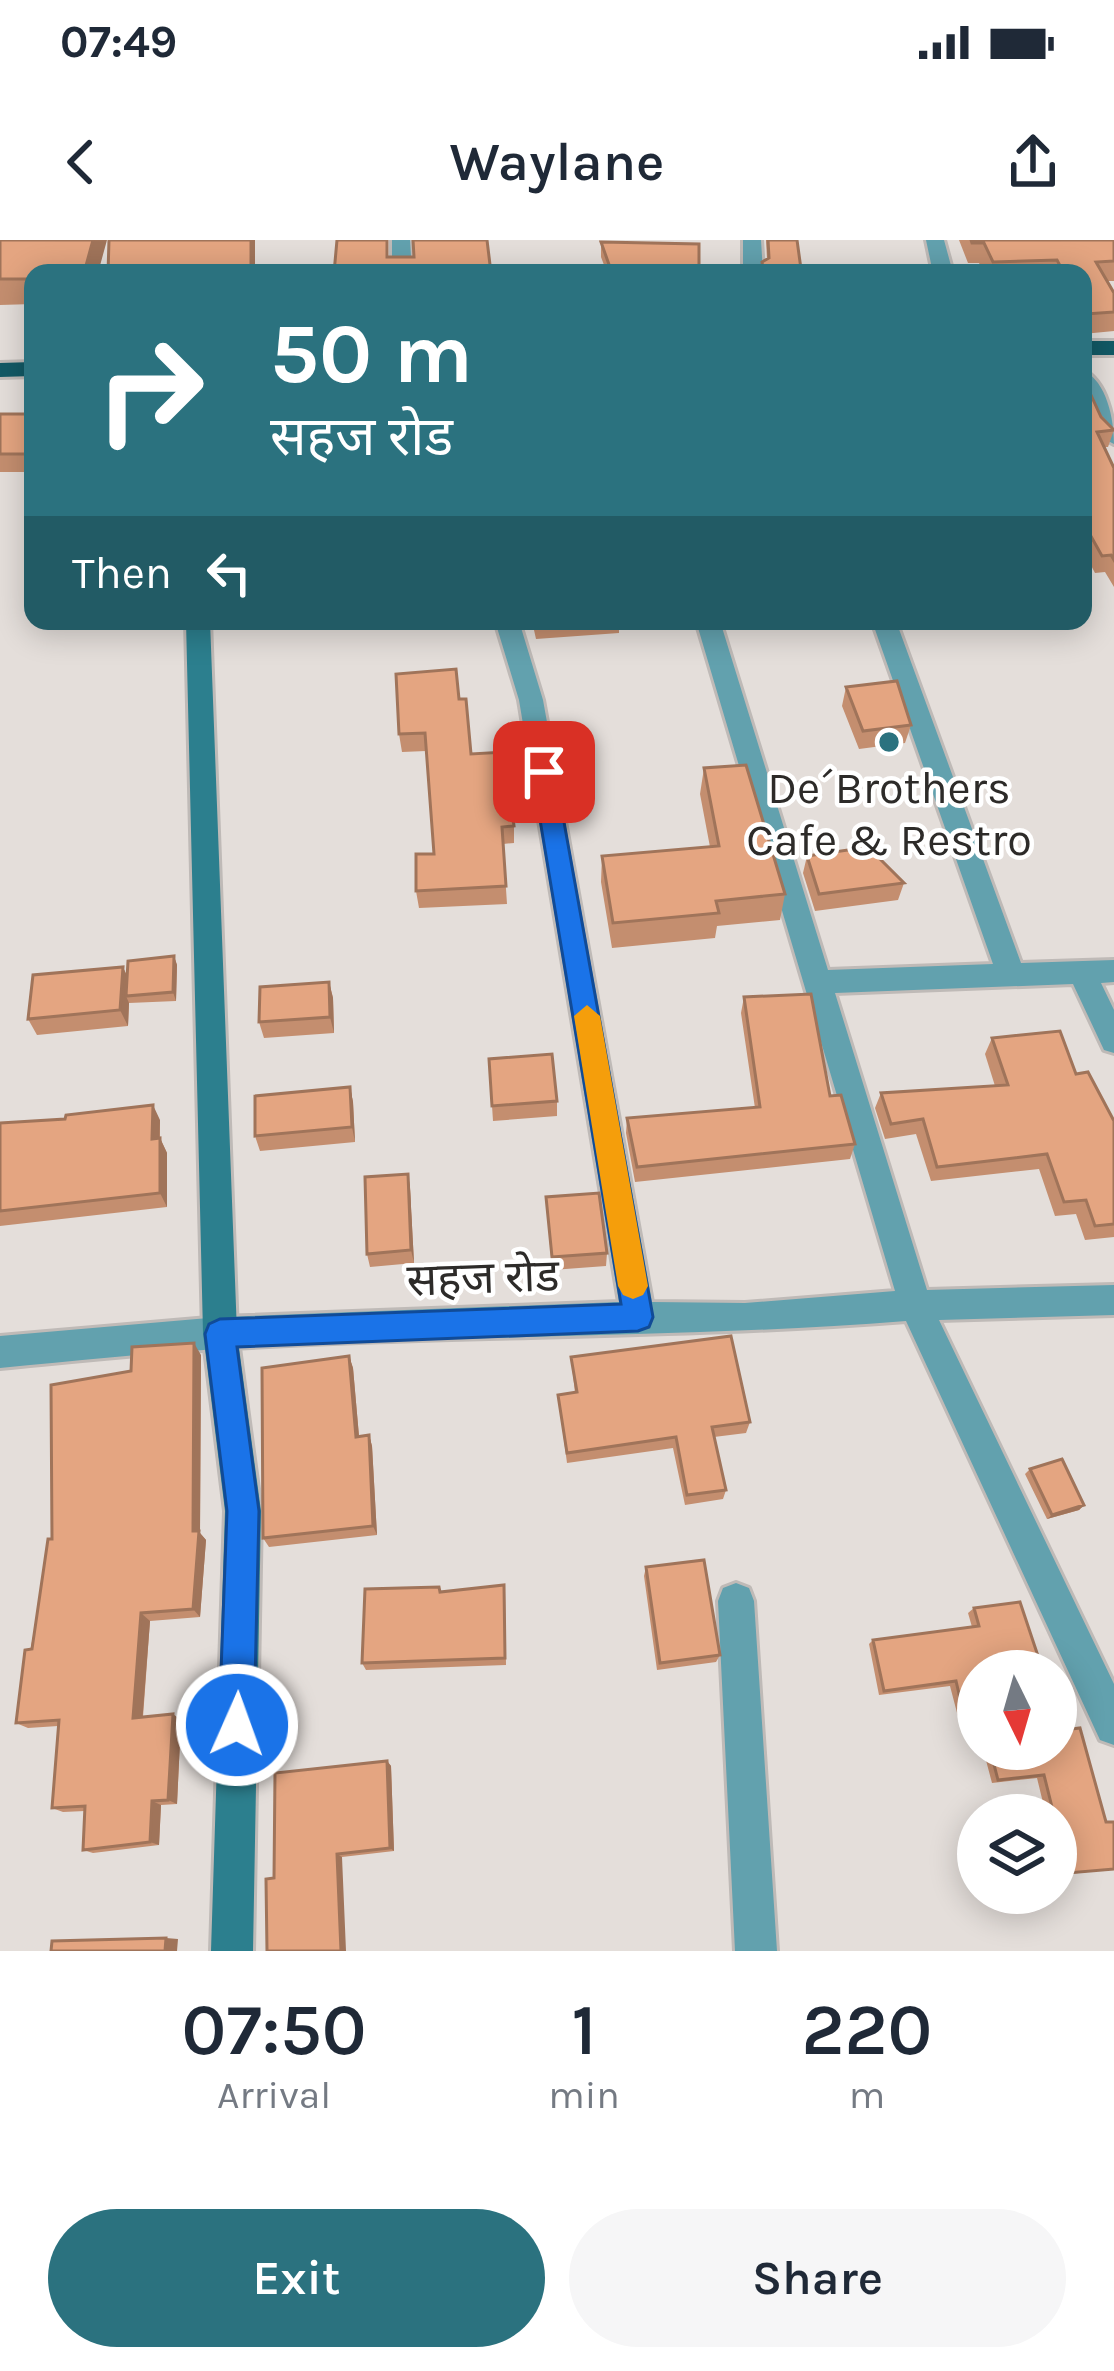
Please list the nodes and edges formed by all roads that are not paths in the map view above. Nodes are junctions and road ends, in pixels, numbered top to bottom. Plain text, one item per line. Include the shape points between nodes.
1 (1092, 394) edge
2 (1114, 438) edge
3 (198, 630) edge
4 (510, 630) edge
5 (711, 630) edge
6 (887, 630) edge
7 (1114, 971) edge
8 (1082, 974) junction
9 (1011, 976) junction
10 (821, 982) junction
11 (1114, 1041) edge
12 (1114, 1300) edge
13 (915, 1305) junction
14 (638, 1317) junction
15 (220, 1334) junction
16 (0, 1352) edge
17 (736, 1601) dead end
18 (1114, 1726) edge
19 (232, 1951) edge
20 (757, 1951) edge

1 - 2 street
3 - 15 main road
4 - 14 street via 531,700
5 - 10 street
6 - 9 street
7 - 8 street
8 - 9 street
8 - 11 street
9 - 10 street
10 - 13 street
12 - 13 street, सहज रोड
13 - 14 street, सहज रोड
13 - 18 street
14 - 15 street, सहज रोड
15 - 16 street, सहज रोड
15 - 19 main road via 243,1511
17 - 20 street

